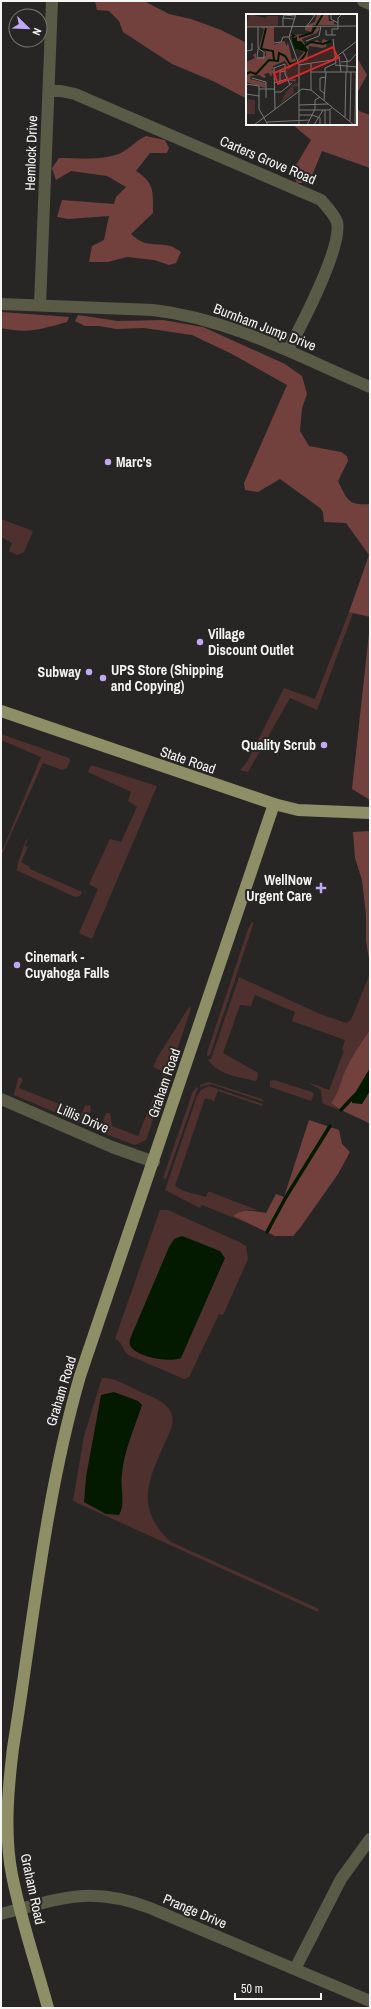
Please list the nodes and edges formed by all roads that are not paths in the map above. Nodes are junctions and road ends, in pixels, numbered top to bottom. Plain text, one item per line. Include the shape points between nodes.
1 (52, 1) edge
2 (363, 1) edge
3 (370, 4) edge
4 (49, 91) junction
5 (1, 304) edge
6 (40, 305) junction
7 (288, 350) junction
8 (370, 387) edge
9 (1, 711) edge
10 (274, 804) junction
11 (370, 813) edge
12 (1, 1099) edge
13 (154, 1162) junction
14 (370, 1839) edge
15 (20, 1909) junction
16 (1, 1914) edge
17 (295, 1969) junction
18 (370, 2002) edge
19 (48, 2008) edge

1 - 4 street, Hemlock Drive
2 - 3 street
4 - 6 street, Hemlock Drive
4 - 7 street, Carters Grove Road via 75,94 322,200 337,223 337,234 332,254
5 - 6 street, Burnham Jump Drive
6 - 7 street, Burnham Jump Drive via 177,313 234,329
7 - 8 street, Burnham Jump Drive
9 - 10 main road, State Road
10 - 11 main road, State Road via 298,810
10 - 13 main road, Graham Road
12 - 13 street, Lillis Drive via 112,1147
13 - 15 main road, Graham Road via 80,1376 56,1473 9,1785 9,1844 12,1874
14 - 17 street via 341,1879
15 - 16 street, Prange Drive
15 - 17 street, Prange Drive via 81,1895 125,1899
15 - 19 main road, Graham Road
17 - 18 street, Prange Drive

